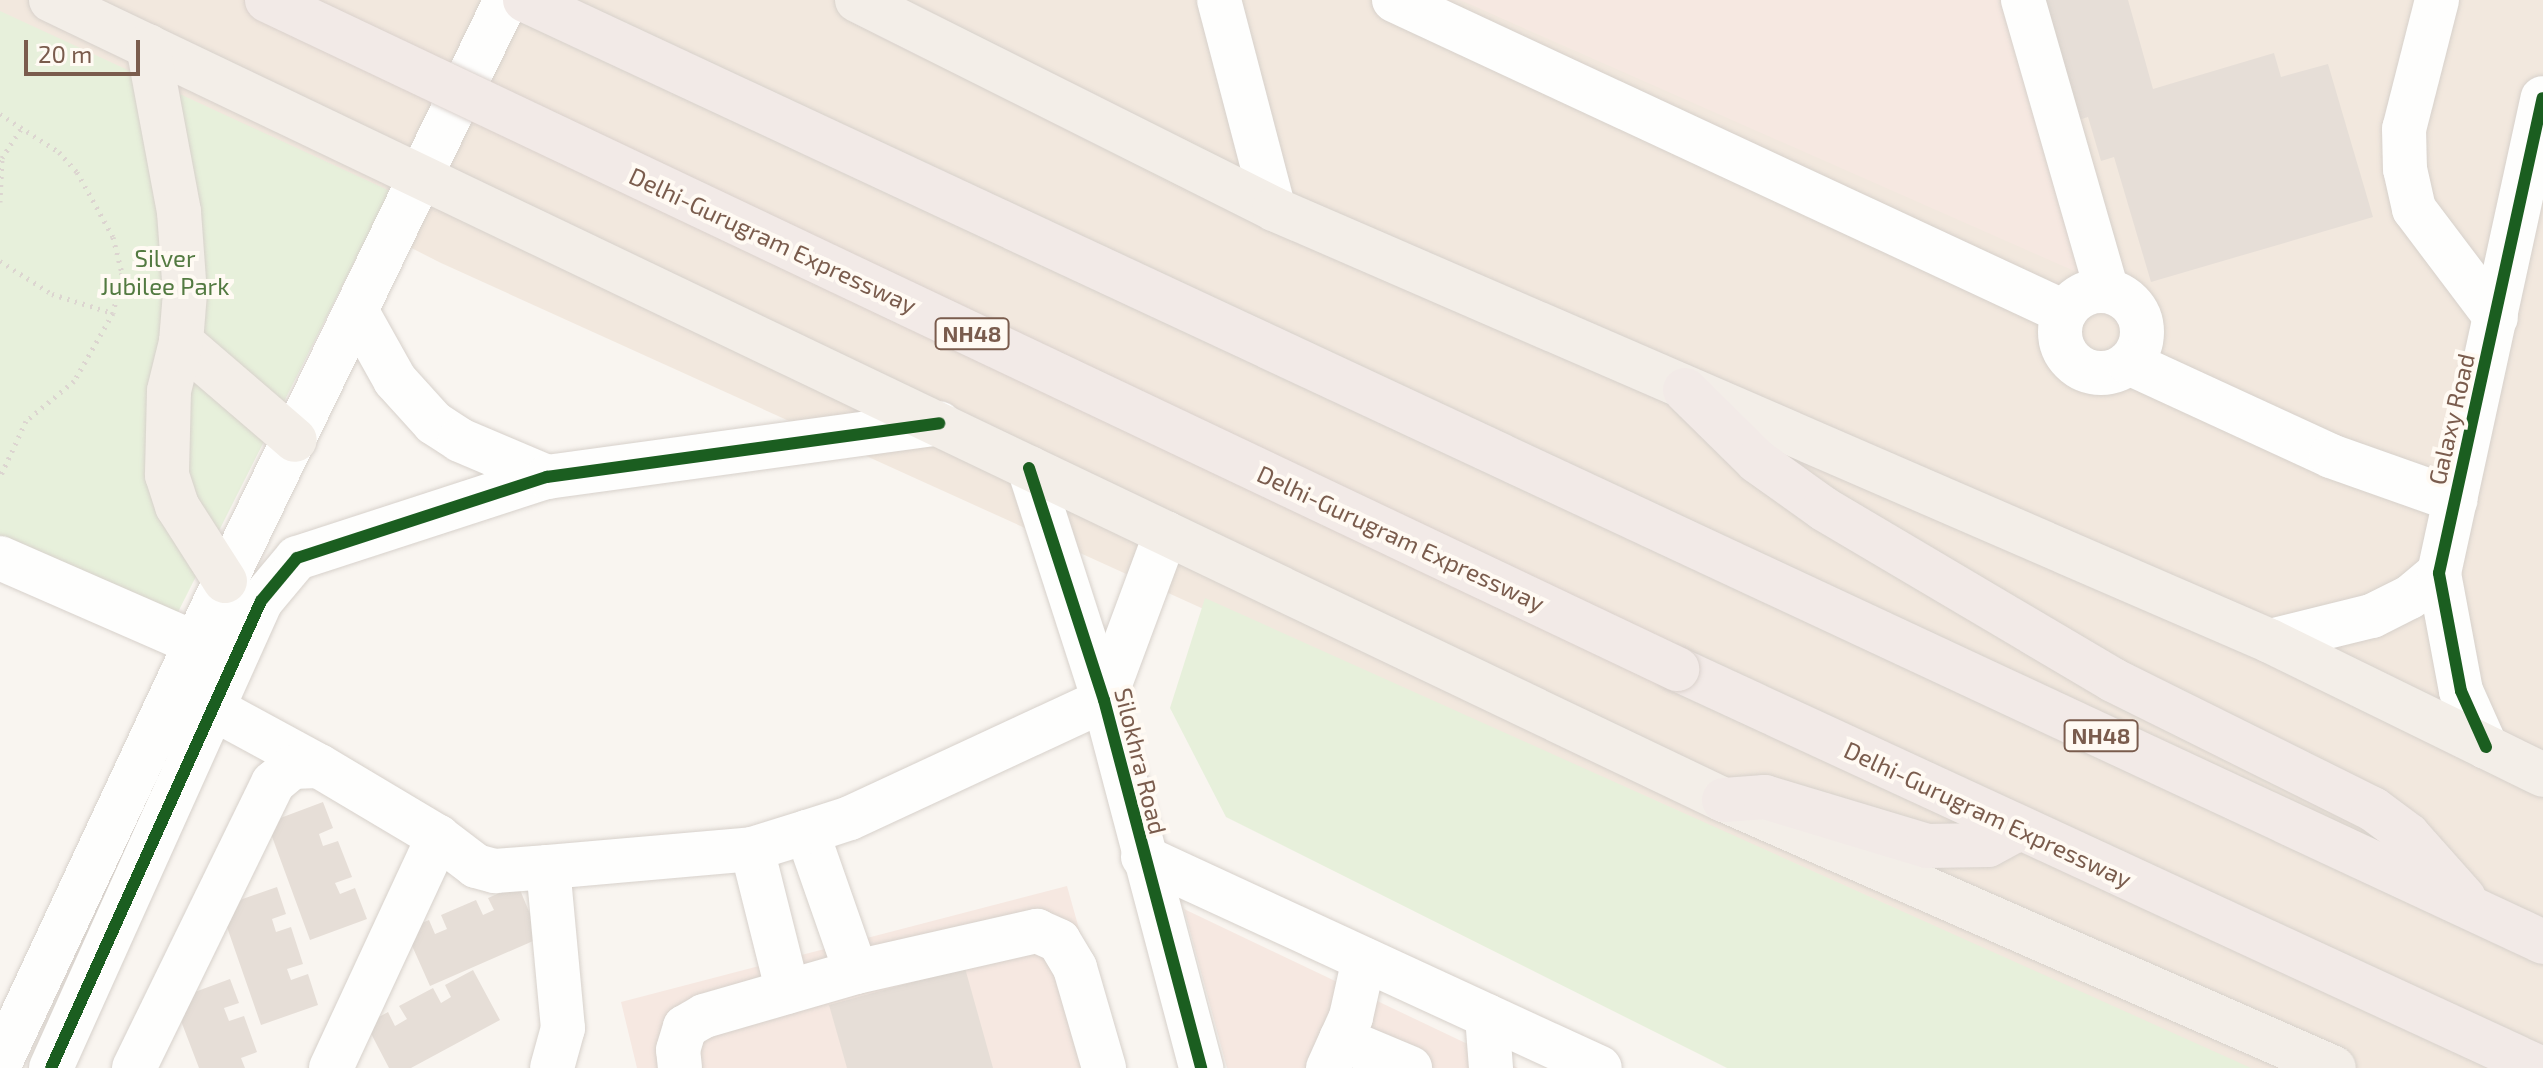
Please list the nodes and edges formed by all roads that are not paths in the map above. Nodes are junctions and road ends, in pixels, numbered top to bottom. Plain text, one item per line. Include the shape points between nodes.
1 (51, 0) edge
2 (267, 0) edge
3 (506, 0) edge
4 (525, 0) edge
5 (857, 0) edge
6 (1219, 0) edge
7 (1394, 0) edge
8 (2023, 0) edge
9 (2437, 0) edge
10 (148, 46) junction
11 (2542, 108) edge
12 (2070, 110) dead end
13 (423, 176) junction
14 (1274, 209) junction
15 (2117, 295) junction
16 (357, 312) junction
17 (2064, 312) junction
18 (2496, 318) junction
19 (181, 342) junction
20 (2134, 355) junction
21 (1685, 390) junction
22 (939, 423) junction
23 (295, 440) junction
24 (1029, 468) junction
25 (547, 477) junction
26 (2457, 491) junction
27 (1166, 533) junction
28 (0, 558) edge
29 (2439, 573) junction
30 (225, 581) junction
31 (2270, 641) junction
32 (195, 643) junction
33 (1104, 700) junction
34 (214, 709) junction
35 (2486, 747) junction
36 (319, 766) junction
37 (2543, 775) edge
38 (1724, 800) junction
39 (2018, 829) junction
40 (807, 832) junction
41 (438, 837) junction
42 (752, 849) junction
43 (1143, 857) junction
44 (548, 867) junction
45 (2475, 911) junction
46 (2543, 942) edge
47 (1364, 959) junction
48 (856, 972) junction
49 (788, 992) junction
50 (1487, 1016) junction
51 (1334, 1054) edge
52 (2290, 1057) edge
53 (0, 1063) edge
54 (51, 1068) edge
55 (134, 1068) edge
56 (331, 1068) edge
57 (552, 1068) edge
58 (680, 1068) edge
59 (1104, 1068) edge
60 (1201, 1068) edge
61 (1410, 1068) edge
62 (1491, 1068) edge
63 (1600, 1068) edge
64 (2334, 1068) edge
65 (2540, 1068) edge

1 - 10 main road
2 - 39 highway, Delhi-Gurugram Expressway / NH48, bridge
3 - 13 street
4 - 45 highway, NH48
5 - 14 main road
6 - 14 street
7 - 17 street
8 - 15 street
9 - 18 street via 2404,129 2405,169 2414,209
10 - 13 main road
10 - 19 main road via 179,212 185,293
11 - 18 street, Galaxy Road
12 - 15 street
13 - 16 street
13 - 22 main road
14 - 21 main road
15 - 17 street via 2082,294
15 - 20 street via 2142,323
16 - 23 street
16 - 25 street via 395,380 434,423 460,440
17 - 20 street via 2061,340 2076,364 2102,373
18 - 26 street, Galaxy Road
19 - 23 main road
19 - 30 main road via 169,391 167,475 177,506
20 - 26 street via 2331,456
21 - 31 main road
21 - 45 highway via 1757,461 1824,509 2113,680 2373,809 2408,835
22 - 24 main road
22 - 25 street
23 - 30 street
24 - 27 main road
24 - 33 street, Silokhra Road
25 - 34 street via 297,558 261,601
26 - 29 street, Galaxy Road
27 - 33 street, Silokhra Road
27 - 38 main road
28 - 32 street
29 - 31 street via 2410,597 2372,616
29 - 35 street, Galaxy Road via 2461,691
30 - 32 street
31 - 35 main road
32 - 53 street
33 - 40 street via 850,818
33 - 43 street, Silokhra Road
34 - 36 street
34 - 54 street
35 - 37 main road
36 - 41 street
36 - 55 street via 292,767 273,783
38 - 39 highway via 1765,797 1927,846 1988,845
38 - 52 main road
39 - 65 highway, Delhi-Gurugram Expressway / NH48
40 - 42 street
40 - 48 street
41 - 44 street via 476,866 495,871
41 - 56 street
42 - 44 street
42 - 49 street
43 - 47 street
43 - 60 street, Silokhra Road
44 - 57 street via 563,1028
45 - 46 highway, NH48
47 - 50 street
47 - 51 street
48 - 49 street
48 - 59 street via 1037,931 1059,941 1075,968
49 - 58 street via 704,1016 685,1027
50 - 62 street
50 - 63 street
51 - 61 street
52 - 64 main road

